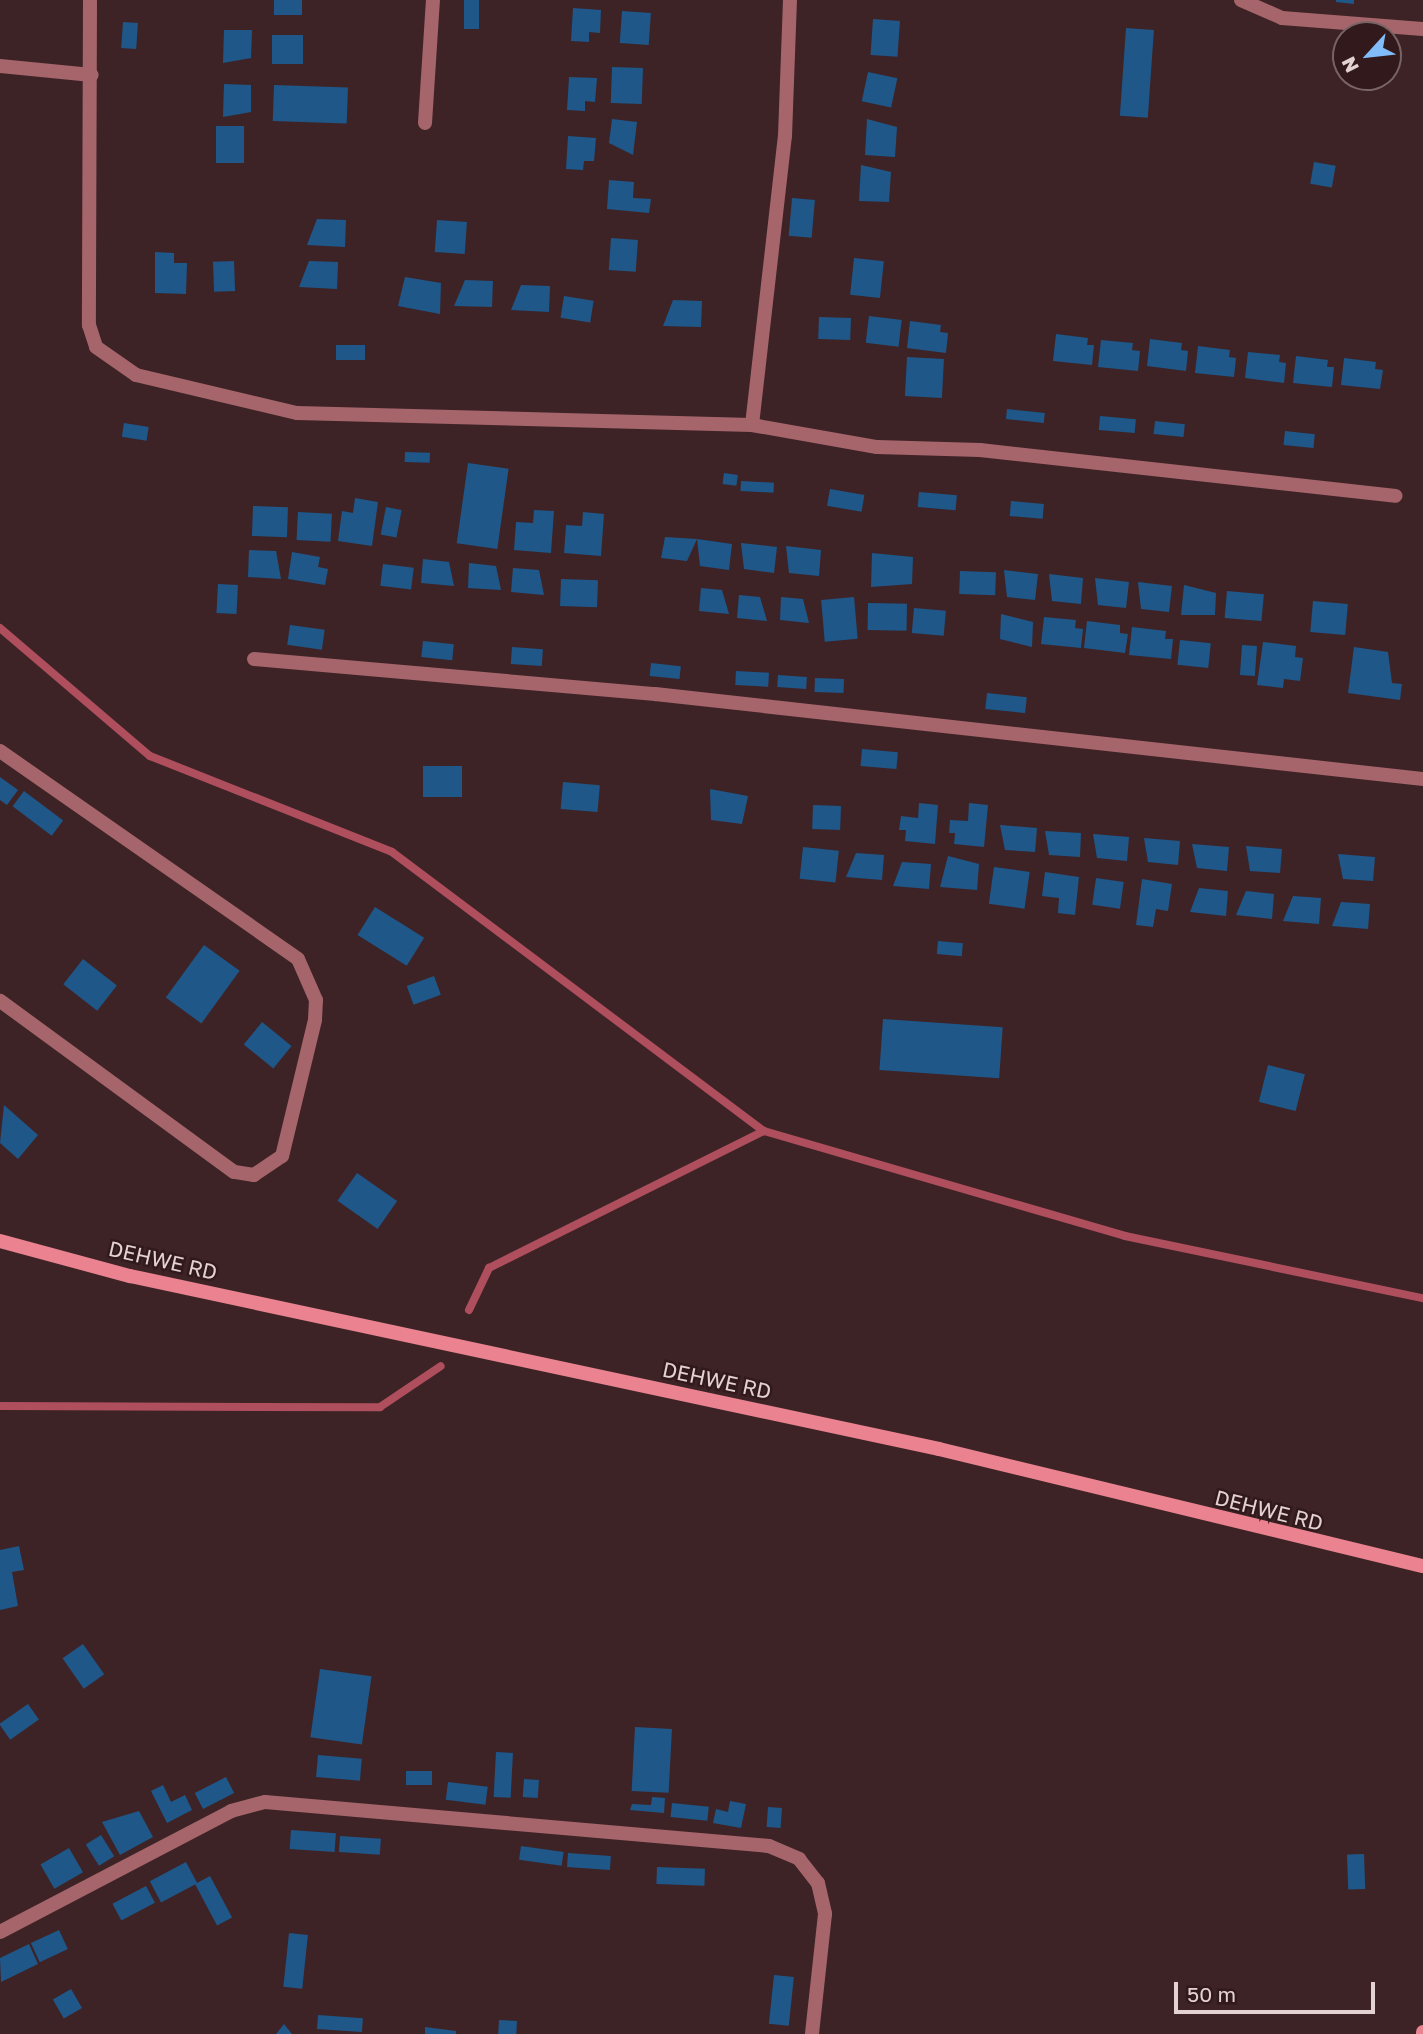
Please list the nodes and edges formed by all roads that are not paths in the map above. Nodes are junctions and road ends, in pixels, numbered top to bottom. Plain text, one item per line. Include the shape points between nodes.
1 (90, 0) edge
2 (433, 0) edge
3 (790, 0) edge
4 (1241, 0) edge
5 (1423, 29) edge
6 (0, 66) edge
7 (92, 75) junction
8 (425, 123) dead end
9 (752, 425) junction
10 (1395, 496) dead end
11 (254, 660) dead end
12 (0, 751) edge
13 (1423, 779) edge
14 (0, 1001) edge
15 (0, 1241) edge
16 (1423, 1566) edge
17 (0, 1932) edge
18 (812, 2034) edge

1 - 7 street
2 - 8 street
3 - 9 street via 785,136
4 - 5 street via 1282,18
6 - 7 street
7 - 9 street via 89,325 96,347 113,364 136,375 297,413
9 - 10 street via 877,447 980,450
11 - 13 street via 655,694
12 - 14 street via 298,959 316,1000 315,1020 282,1156 254,1175 234,1172
15 - 16 street, DEHWE RD via 130,1276 939,1448
17 - 18 street via 230,1811 265,1802 769,1846 799,1859 818,1884 825,1914

